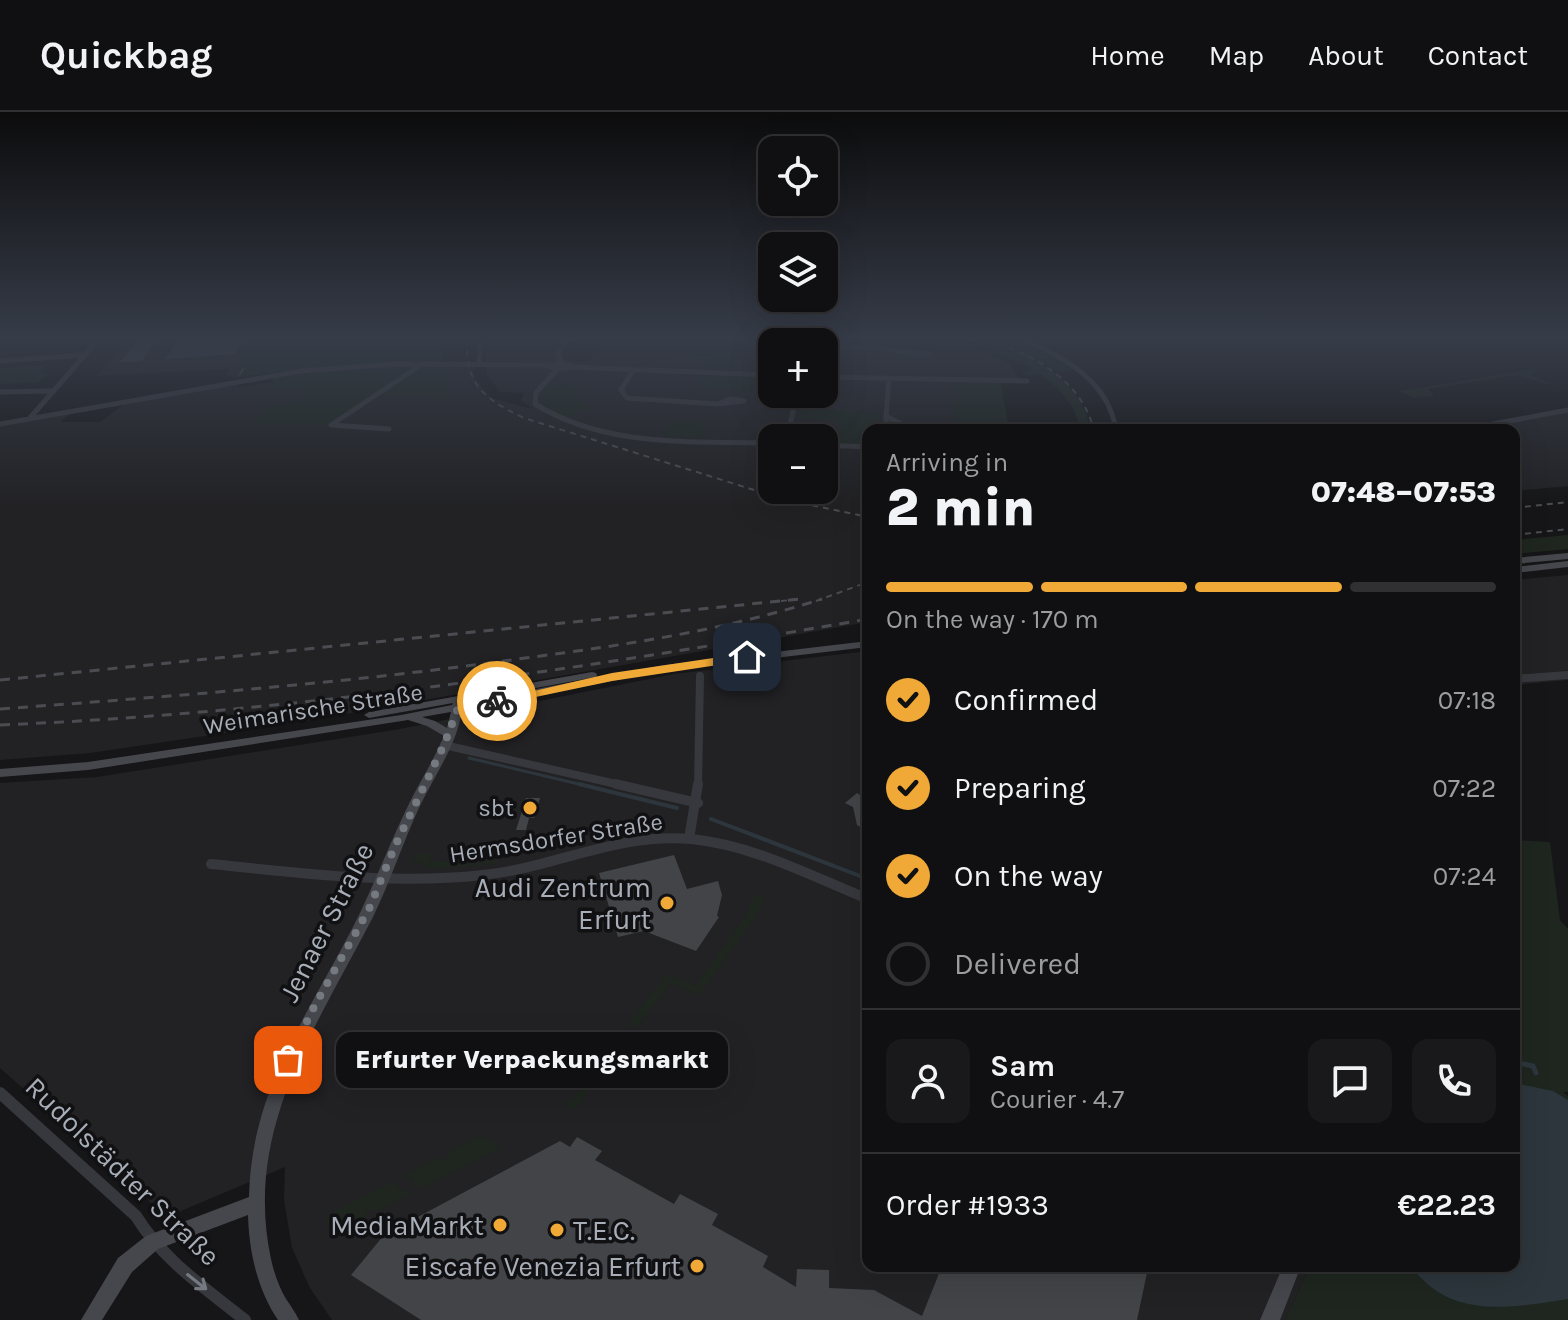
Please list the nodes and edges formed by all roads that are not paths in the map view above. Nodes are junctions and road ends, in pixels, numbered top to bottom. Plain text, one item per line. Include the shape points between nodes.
1 (48, 395) edge
2 (159, 395) edge
3 (375, 395) edge
4 (536, 395) edge
5 (625, 395) edge
6 (888, 395) edge
7 (1105, 395) edge
8 (717, 404) dead end
9 (1568, 410) edge
10 (886, 416) dead end
11 (29, 419) junction
12 (0, 424) edge
13 (1115, 424) edge
14 (1493, 424) edge
15 (389, 429) dead end
16 (758, 442) edge
17 (838, 446) edge
18 (862, 447) edge
19 (1568, 556) edge
20 (1520, 560) edge
21 (1568, 564) edge
22 (1520, 569) edge
23 (862, 642) edge
24 (1568, 675) edge
25 (700, 676) dead end
26 (1520, 679) edge
27 (457, 704) junction
28 (401, 718) junction
29 (446, 740) junction
30 (0, 767) edge
31 (0, 773) edge
32 (698, 803) junction
33 (689, 839) junction
34 (211, 864) dead end
35 (383, 877) junction
36 (862, 897) edge
37 (0, 1093) edge
38 (256, 1203) junction
39 (152, 1242) junction
40 (1290, 1272) edge
41 (91, 1320) edge
42 (245, 1320) edge
43 (289, 1320) edge
44 (1270, 1320) edge

1 - 11 street
2 - 11 street
3 - 15 street via 331,425
4 - 16 street via 535,404 544,411 583,427 634,437
5 - 8 street
6 - 10 street
7 - 13 street
9 - 14 street
11 - 12 street
17 - 18 street
19 - 20 main road
21 - 22 main road
23 - 27 main road, Weimarische Straße via 664,668
24 - 26 street
25 - 32 street
27 - 28 main road, Weimarische Straße
27 - 29 main road, Jenaer Straße
27 - 30 main road, Weimarische Straße via 111,756
28 - 29 main road via 431,723
28 - 31 main road, Weimarische Straße via 88,766
29 - 32 street
29 - 35 main road, Jenaer Straße
32 - 33 street
33 - 35 street, Hermsdorfer Straße via 634,841 480,875
33 - 36 street, Hermsdorfer Straße via 738,850
34 - 35 street, Hermsdorfer Straße
35 - 38 main road, Jenaer Straße via 272,1099
37 - 39 street, Rudolstädter Straße via 136,1216
38 - 39 main road
38 - 43 main road, Rudolstädter Straße via 260,1258
39 - 41 main road via 125,1265
39 -> 42 street, Rudolstädter Straße
40 - 44 main road

